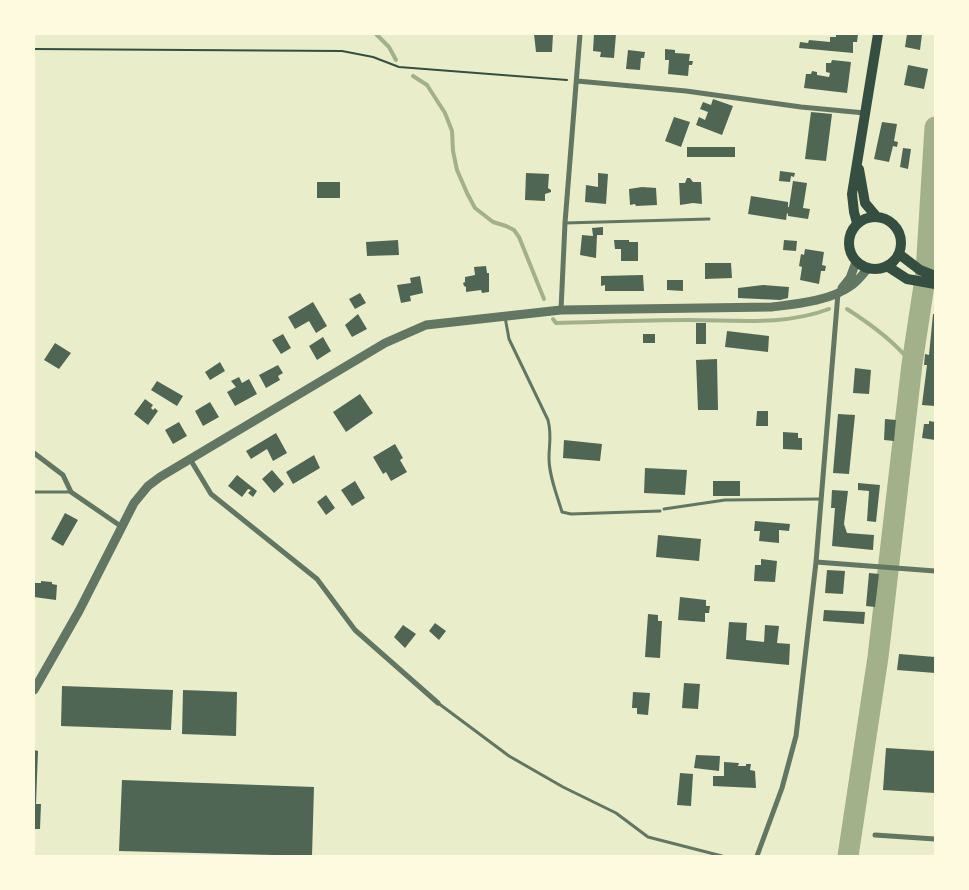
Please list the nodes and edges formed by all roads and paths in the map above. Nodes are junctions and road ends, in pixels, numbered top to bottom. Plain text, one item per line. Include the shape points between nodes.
1 (580, 34) edge
2 (878, 34) edge
3 (34, 49) edge
4 (577, 80) junction
5 (865, 113) junction
6 (858, 158) junction
7 (876, 216) junction
8 (709, 219) dead end
9 (565, 223) junction
10 (857, 223) junction
11 (899, 254) junction
12 (856, 262) junction
13 (887, 266) junction
14 (868, 268) junction
15 (935, 276) edge
16 (935, 284) edge
17 (838, 292) junction
18 (560, 310) junction
19 (505, 316) junction
20 (34, 453) edge
21 (190, 459) junction
22 (34, 492) edge
23 (71, 492) junction
24 (821, 499) junction
25 (664, 509) dead end
26 (660, 511) dead end
27 (122, 527) junction
28 (816, 562) junction
29 (935, 571) edge
30 (34, 690) edge
31 (438, 703) joint
32 (875, 834) dead end
33 (935, 839) edge
34 (722, 856) edge
35 (757, 856) edge

1 - 4 street
2 - 5 main road
3 - 4 path via 342,50 373,57 399,68
4 - 5 street
4 - 9 street
5 - 6 main road
6 - 7 main road via 866,203
6 - 10 main road via 852,194
7 - 10 main road
7 - 11 main road via 886,219 898,230 901,238
8 - 9 lane
9 - 18 street
10 - 12 main road via 848,239 848,248
11 - 13 main road
11 - 15 main road via 920,270
12 - 14 main road
12 - 17 street via 850,278
13 - 14 main road
13 - 16 main road via 907,279
14 - 17 street via 853,285
17 - 18 street via 810,302 772,307
17 - 24 street
18 - 19 street
19 - 21 street via 433,324 408,332
19 - 26 lane via 510,339 552,433 549,459 562,512
20 - 23 street via 63,476
21 - 27 street via 148,486 134,503
21 - 31 street via 211,494 317,579 355,630
22 - 23 lane
23 - 27 street
24 - 25 lane via 725,500
24 - 28 street
27 - 30 street
28 - 29 street
28 - 35 street via 796,736 782,788
31 - 34 lane via 510,756 616,813 648,837
32 - 33 street

